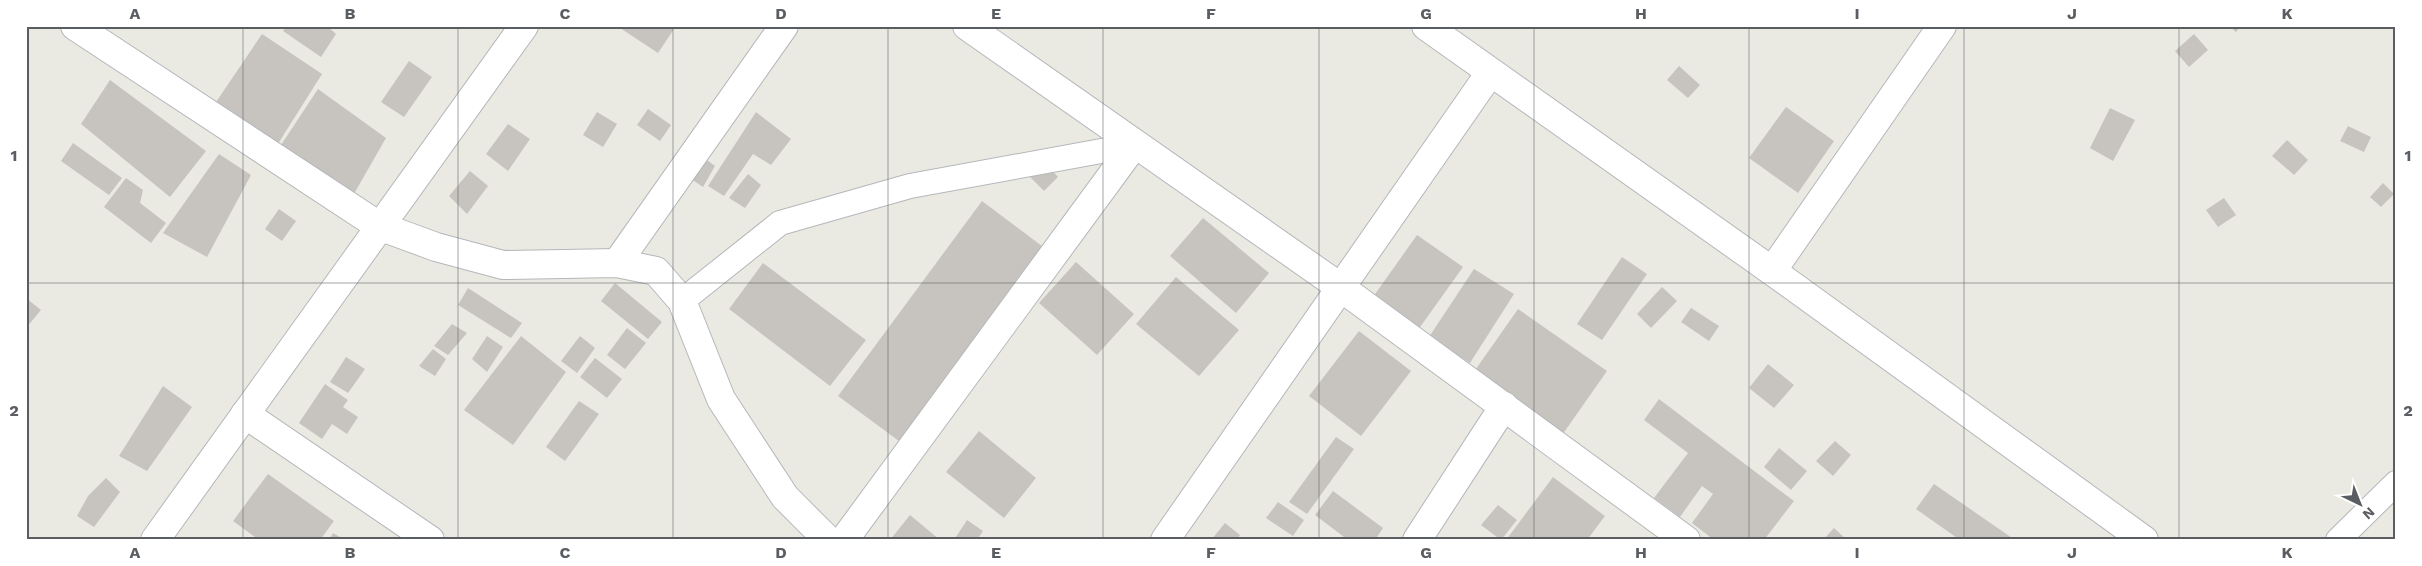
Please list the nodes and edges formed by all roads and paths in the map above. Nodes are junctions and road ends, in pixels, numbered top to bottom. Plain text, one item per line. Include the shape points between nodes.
1 (75, 26) edge
2 (524, 26) edge
3 (784, 26) edge
4 (967, 26) edge
5 (1426, 26) edge
6 (1942, 26) edge
7 (1490, 73) junction
8 (1134, 145) junction
9 (379, 226) junction
10 (617, 263) junction
11 (1772, 271) junction
12 (1340, 287) junction
13 (682, 301) junction
14 (1504, 406) junction
15 (245, 414) junction
16 (2396, 483) edge
17 (2136, 538) edge
18 (155, 540) edge
19 (430, 540) edge
20 (828, 540) edge
21 (844, 540) edge
22 (1165, 540) edge
23 (1417, 540) edge
24 (1686, 540) edge
25 (2338, 540) edge

1 - 9 street
2 - 9 street
3 - 10 street
4 - 8 street
5 - 7 street
6 - 11 street
7 - 11 street
7 - 12 street
8 - 12 street
8 - 13 lane via 910,186 780,224
8 - 21 street
9 - 10 street via 436,247 502,265
9 - 15 street
10 - 13 street via 656,271
11 - 17 street
12 - 14 street
12 - 22 street
13 - 20 street via 721,399 785,497
14 - 23 street
14 - 24 street
15 - 18 street
15 - 19 street
16 - 25 lane

